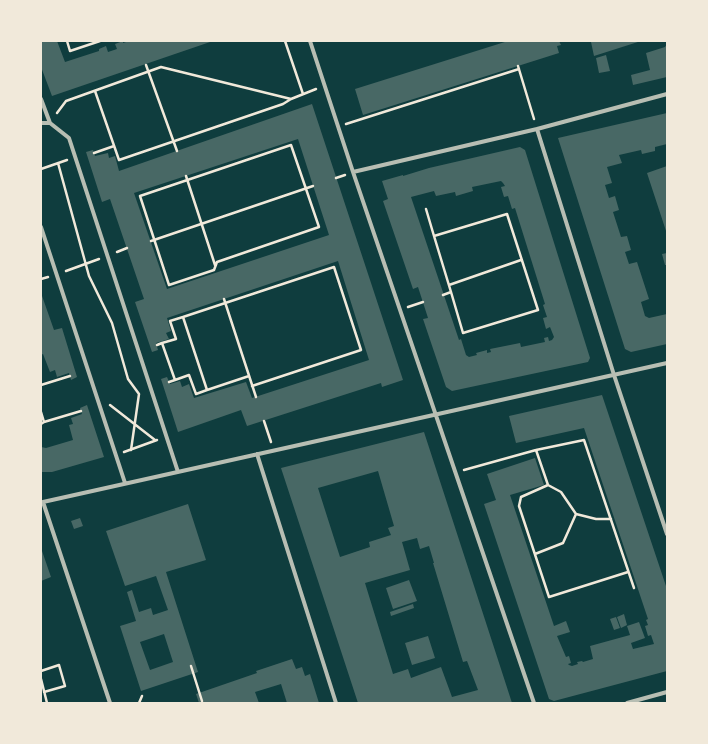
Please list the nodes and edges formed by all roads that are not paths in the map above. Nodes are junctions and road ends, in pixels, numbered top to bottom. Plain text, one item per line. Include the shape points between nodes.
1 (310, 41) edge
2 (667, 94) edge
3 (41, 99) edge
4 (41, 123) edge
5 (50, 124) junction
6 (537, 129) junction
7 (353, 172) junction
8 (41, 227) edge
9 (667, 363) edge
10 (614, 375) junction
11 (436, 414) junction
12 (257, 454) junction
13 (178, 472) junction
14 (125, 483) junction
15 (42, 501) edge
16 (667, 534) edge
17 (667, 692) edge
18 (110, 703) edge
19 (336, 703) edge
20 (534, 703) edge
21 (626, 703) edge

1 - 7 street
2 - 6 street
3 - 5 street
4 - 5 street
5 - 13 street via 69,138
6 - 7 street
6 - 10 street
7 - 11 street
8 - 14 street
9 - 10 street
10 - 11 street
10 - 16 street
11 - 12 street
11 - 20 street
12 - 13 street
12 - 19 street
13 - 14 street
14 - 15 street
15 - 18 street
17 - 21 street

